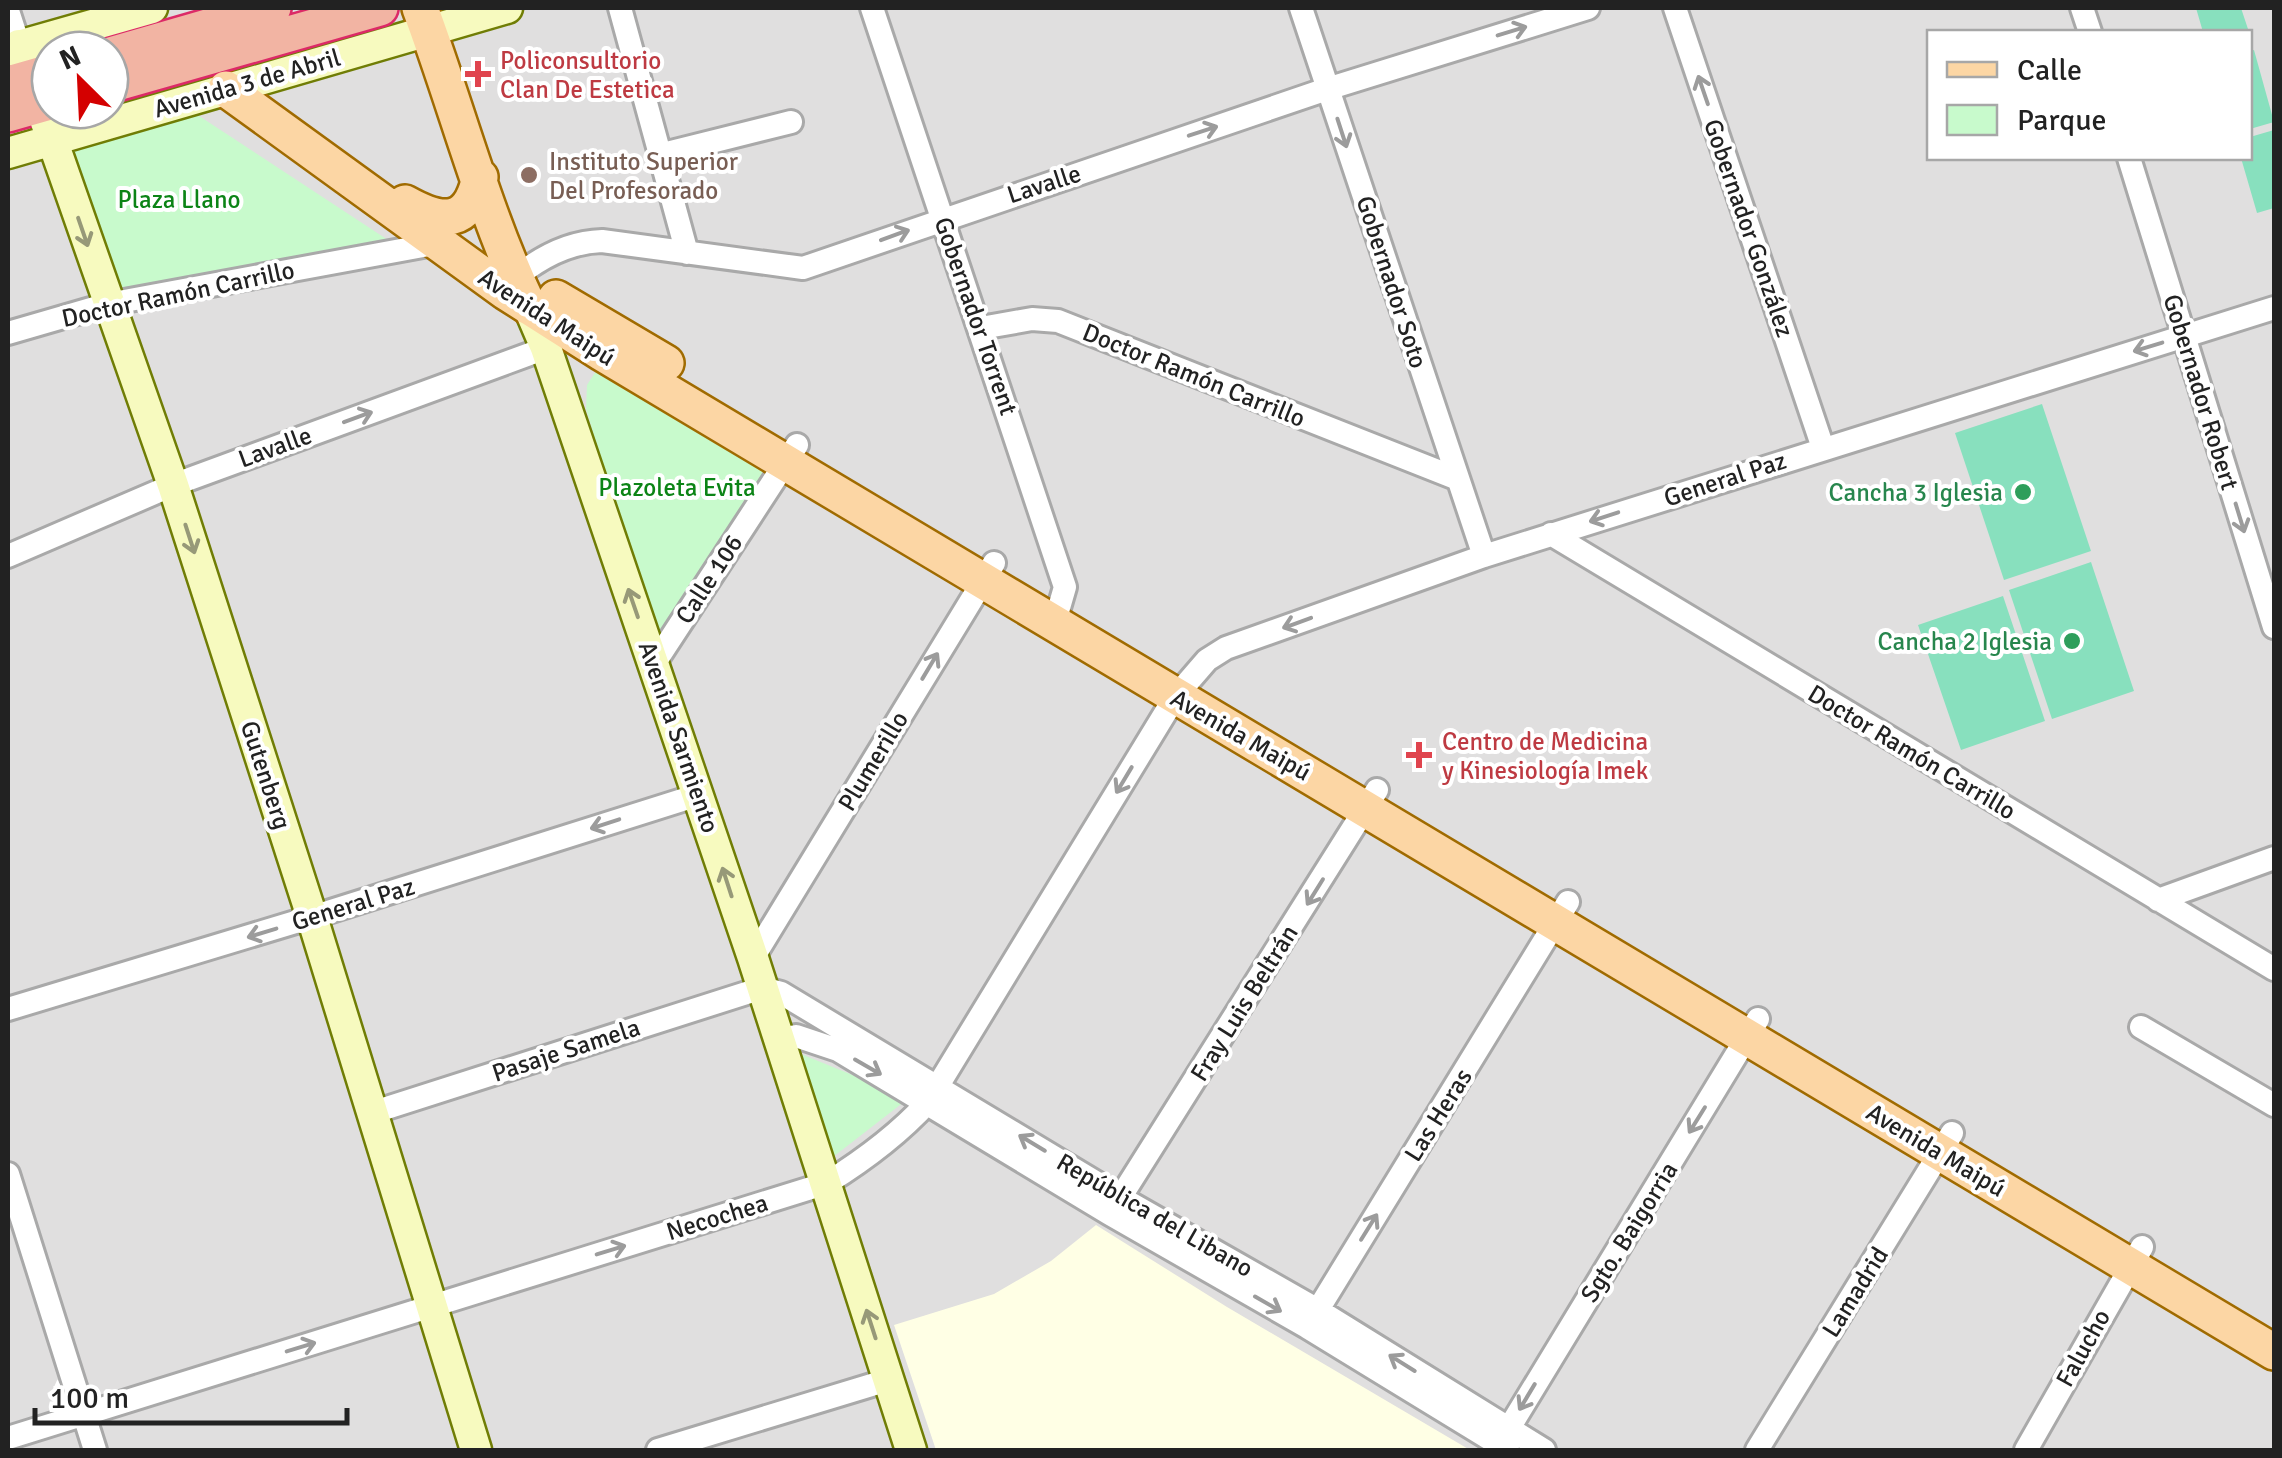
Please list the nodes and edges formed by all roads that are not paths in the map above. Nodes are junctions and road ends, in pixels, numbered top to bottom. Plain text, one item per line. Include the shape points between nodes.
1 (152, 8) edge
2 (273, 8) edge
3 (380, 8) edge
4 (507, 8) edge
5 (620, 8) edge
6 (872, 8) edge
7 (1301, 8) edge
8 (1588, 8) edge
9 (1675, 8) edge
10 (8, 12) edge
11 (424, 19) edge
12 (130, 48) edge
13 (130, 79) edge
14 (26, 81) edge
15 (226, 89) junction
16 (1328, 89) junction
17 (791, 122) dead end
18 (51, 140) junction
19 (300, 143) junction
20 (8, 152) edge
21 (660, 155) junction
22 (2130, 160) edge
23 (480, 176) junction
24 (942, 218) junction
25 (439, 243) junction
26 (687, 254) junction
27 (515, 292) junction
28 (108, 304) junction
29 (2274, 308) edge
30 (981, 328) junction
31 (8, 333) edge
32 (2184, 336) junction
33 (546, 348) junction
34 (1823, 448) junction
35 (792, 454) junction
36 (1458, 480) junction
37 (173, 485) junction
38 (1551, 534) junction
39 (8, 556) edge
40 (1484, 556) junction
41 (988, 572) junction
42 (2270, 601) edge
43 (1058, 614) junction
44 (2274, 627) edge
45 (654, 664) junction
46 (1182, 688) junction
47 (698, 794) junction
48 (1372, 800) junction
49 (2274, 858) edge
50 (2158, 900) junction
51 (1562, 912) junction
52 (312, 918) junction
53 (752, 958) junction
54 (2274, 969) edge
55 (762, 988) junction
56 (8, 1010) edge
57 (2141, 1027) dead end
58 (1753, 1028) junction
59 (778, 1039) junction
60 (933, 1094) junction
61 (2274, 1105) edge
62 (371, 1112) junction
63 (1946, 1143) junction
64 (8, 1174) edge
65 (826, 1182) junction
66 (1115, 1205) junction
67 (2136, 1255) junction
68 (432, 1306) junction
69 (1313, 1318) junction
70 (2274, 1326) edge
71 (2274, 1352) edge
72 (888, 1380) junction
73 (84, 1415) junction
74 (8, 1438) edge
75 (1505, 1442) edge
76 (95, 1450) edge
77 (476, 1450) edge
78 (658, 1450) edge
79 (911, 1450) edge
80 (1544, 1450) edge
81 (1756, 1450) edge
82 (2026, 1450) edge

1 - 14 main road
2 - 12 highway
3 - 13 highway, Avenida 3 de Abril
4 - 11 main road, Avenida 3 de Abril
5 - 21 street
6 - 24 street, Gobernador Torrent
7 - 16 street, Gobernador Soto
16 -> 8 street, Lavalle
34 -> 9 street, Gobernador González
10 - 14 street
11 - 15 main road, Avenida 3 de Abril
11 - 23 main road, Avenida Sarmiento
14 - 18 main road, Gutenberg
15 - 18 main road, Avenida 3 de Abril
15 - 19 main road, Avenida Maipú
24 -> 16 street, Lavalle
16 -> 36 street, Gobernador Soto
17 - 21 street
18 - 20 main road, Avenida 3 de Abril
18 -> 28 main road, Gutenberg
19 - 23 main road via 442,219 469,206
19 - 25 main road, Avenida Maipú
21 - 26 street
22 - 32 street, Gobernador Robert
23 - 27 main road, Avenida Sarmiento
26 -> 24 street, Lavalle via 803,268
24 - 30 street, Gobernador Torrent
25 - 27 main road, Avenida Maipú
25 - 28 street, Doctor Ramón Carrillo
26 - 27 street, Lavalle via 579,242 557,250
27 - 33 main road, Avenida Sarmiento
27 - 35 main road, Avenida Maipú via 599,322
28 - 31 street, Doctor Ramón Carrillo
28 - 37 main road, Gutenberg
29 - 32 street, General Paz
30 - 36 street, Doctor Ramón Carrillo via 1058,321
30 - 43 street, Gobernador Torrent via 1065,587
32 -> 34 street, General Paz
32 -> 42 street, Gobernador Robert
37 -> 33 street, Lavalle
45 -> 33 main road, Avenida Sarmiento
34 -> 38 street, General Paz
35 - 41 main road, Avenida Maipú
35 - 45 street, Calle 106
36 - 40 street, Gobernador Soto
37 - 39 street, Lavalle
37 -> 52 main road, Gutenberg
38 - 40 street, General Paz
38 - 50 street, Doctor Ramón Carrillo
40 -> 46 street, General Paz via 1226,648
41 - 43 main road, Avenida Maipú
53 -> 41 street, Plumerillo
42 - 44 street, Gobernador Robert
43 - 46 main road, Avenida Maipú
45 - 47 main road, Avenida Sarmiento
46 - 48 main road, Avenida Maipú
46 -> 60 street, Necochea
47 -> 52 street, General Paz
53 -> 47 main road, Avenida Sarmiento
48 - 51 main road, Avenida Maipú
48 -> 66 street, Fray Luis Beltrán
49 - 50 street
50 - 54 street, Doctor Ramón Carrillo
51 - 58 main road, Avenida Maipú
69 -> 51 street, Las Heras
52 -> 56 street, General Paz
52 - 62 main road, Gutenberg
53 - 55 main road, Avenida Sarmiento
55 - 59 main road, Avenida Sarmiento
55 - 60 street, República del Libano via 781,993
55 - 62 street, Pasaje Samela
57 - 61 street
58 - 63 main road, Avenida Maipú
58 -> 75 street, Sgto. Baigorria
59 -> 60 street, República del Libano via 796,1036 838,1050
59 - 65 main road, Avenida Sarmiento
60 - 65 street, Necochea via 906,1127
60 - 66 street, República del Libano
62 - 68 main road, Gutenberg
63 - 67 main road, Avenida Maipú
63 - 81 street, Lamadrid
64 - 73 street
68 -> 65 street, Necochea
72 -> 65 main road, Avenida Sarmiento
66 - 69 street, República del Libano
67 - 70 main road, Avenida Maipú
67 - 71 main road, Avenida Maipú
67 - 82 street, Falucho
73 -> 68 street, Necochea
68 - 77 main road, Gutenberg
69 - 75 street, República del Libano
72 - 78 street
72 - 79 main road, Avenida Sarmiento
73 - 74 street, Necochea
73 - 76 street
75 - 80 street, República del Libano

